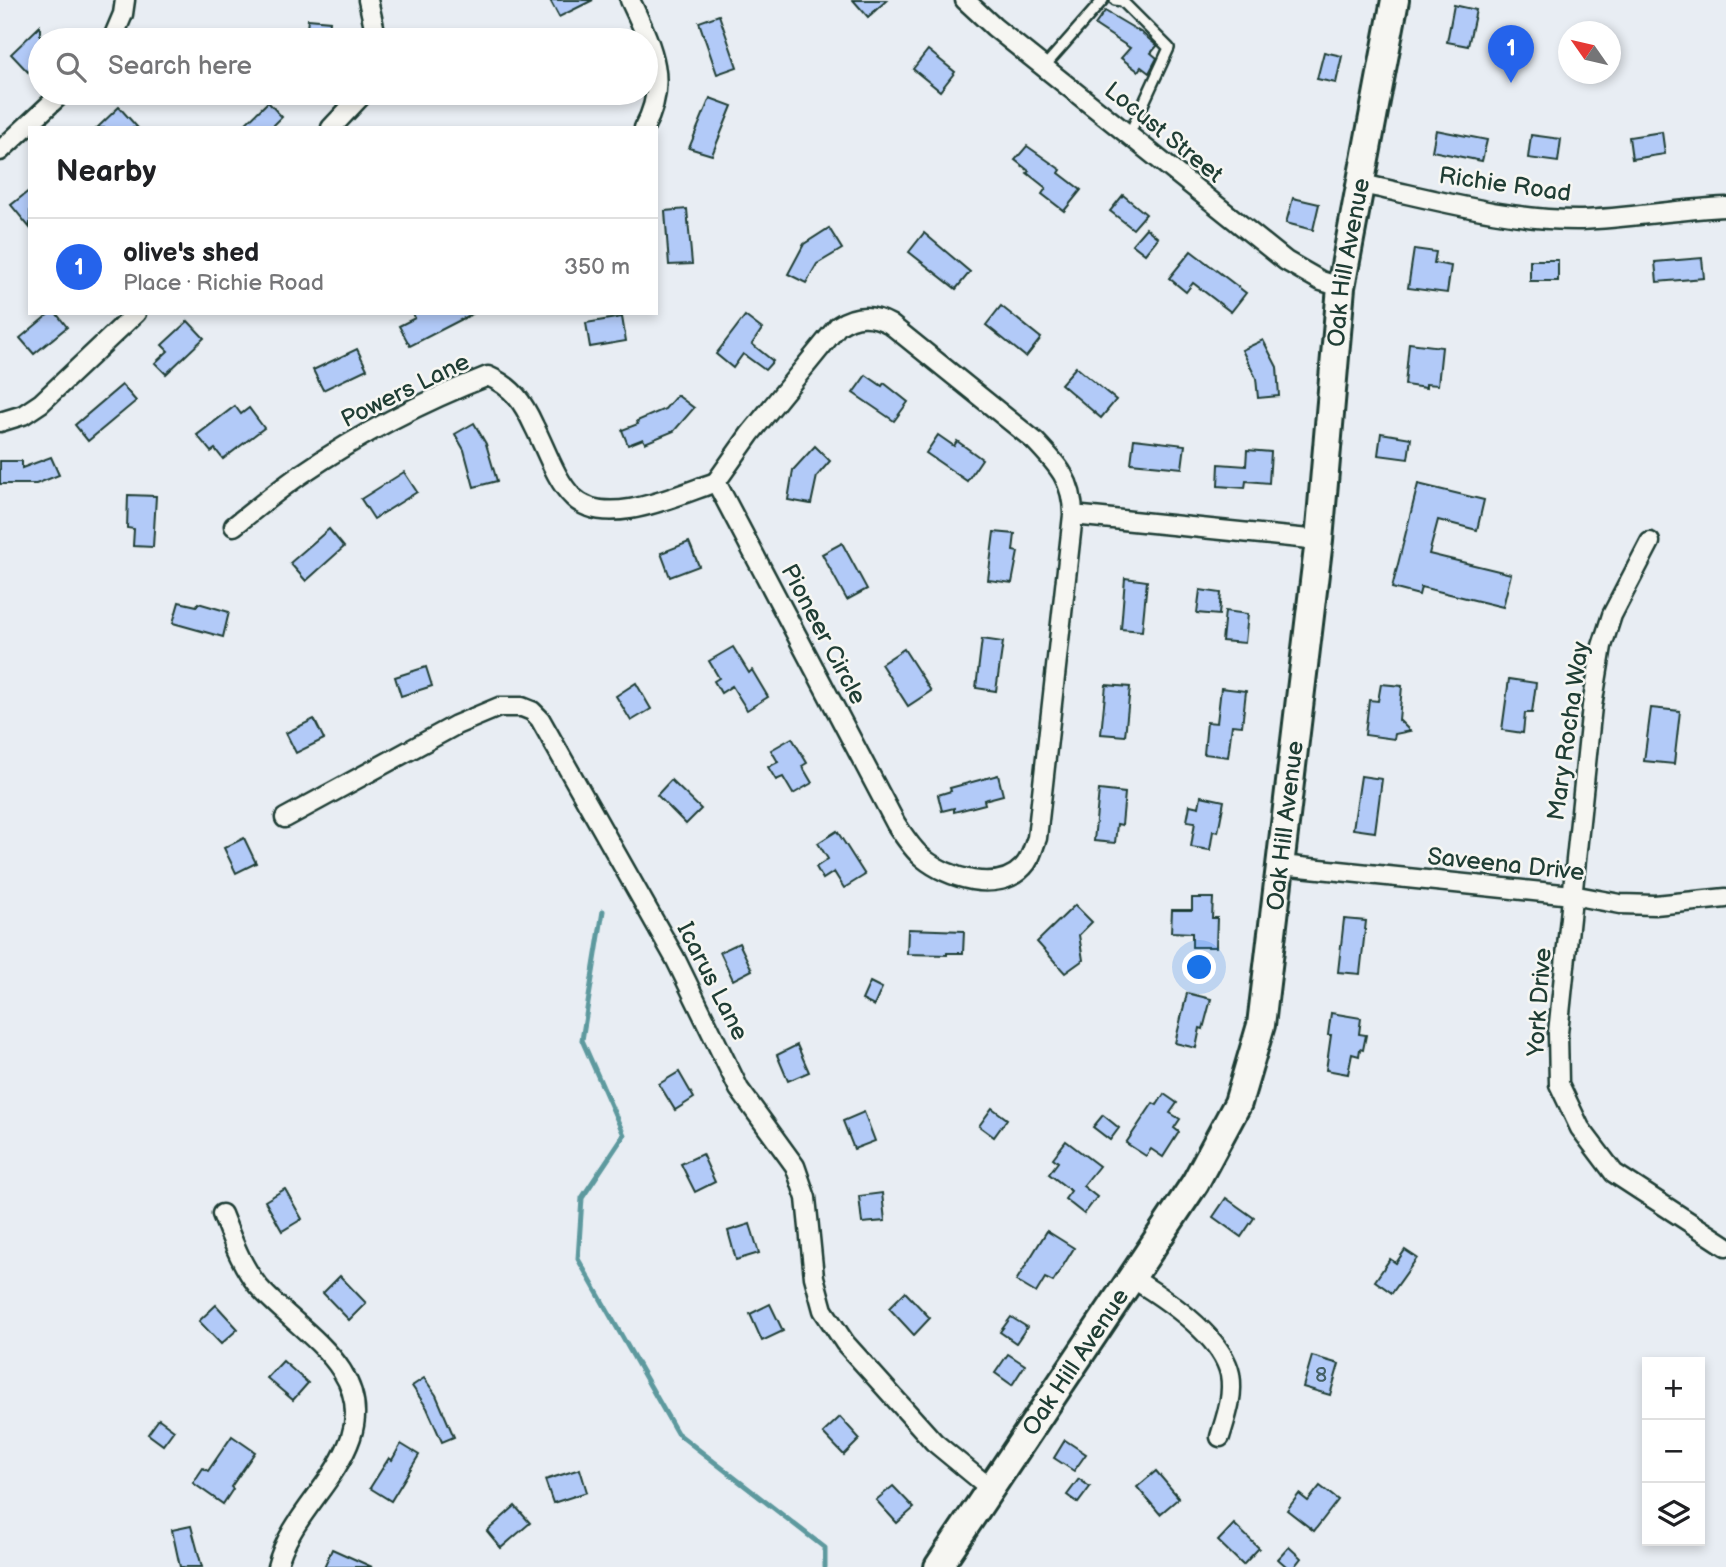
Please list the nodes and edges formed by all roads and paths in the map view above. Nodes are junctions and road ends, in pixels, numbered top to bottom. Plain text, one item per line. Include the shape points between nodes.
1 (125, 0) edge
2 (368, 0) edge
3 (630, 0) edge
4 (965, 0) edge
5 (1103, 0) edge
6 (1115, 0) edge
7 (1395, 0) edge
8 (117, 28) edge
9 (374, 28) edge
10 (643, 28) edge
11 (1044, 67) junction
12 (49, 105) edge
13 (353, 105) edge
14 (654, 105) edge
15 (333, 126) edge
16 (645, 126) edge
17 (1129, 135) junction
18 (0, 152) edge
19 (1362, 184) junction
20 (1726, 206) edge
21 (1341, 287) junction
22 (134, 315) edge
23 (0, 422) edge
24 (716, 482) junction
25 (1073, 515) junction
26 (234, 526) dead end
27 (1319, 540) junction
28 (1650, 542) dead end
29 (285, 818) dead end
30 (1281, 865) junction
31 (1572, 895) junction
32 (1726, 898) edge
33 (222, 1214) dead end
34 (1726, 1246) edge
35 (1132, 1278) junction
36 (1220, 1437) dead end
37 (991, 1489) junction
38 (277, 1567) edge
39 (938, 1567) edge

1 - 8 street
2 - 9 street
3 - 10 street
4 - 11 street, Locust Street
5 - 11 lane
6 - 17 lane via 1122,1 1169,48
7 - 19 main road, Oak Hill Avenue
11 - 17 street, Locust Street
12 - 18 street
13 - 15 street
14 - 16 street
17 - 21 street, Locust Street via 1286,261
19 - 20 street, Richie Road via 1458,205 1582,220
19 - 21 main road, Oak Hill Avenue
21 - 27 main road, Oak Hill Avenue
22 - 23 street via 41,403
24 - 25 street, Pioneer Circle via 833,331 846,321 869,316 890,324 1035,441 1070,486
24 - 25 street, Pioneer Circle via 896,824 922,857 938,869 974,880 992,881 1022,869 1037,838
24 - 26 street, Powers Lane via 641,507 619,511 584,506 572,497 556,471 518,396 488,376 347,444
25 - 27 street
27 - 30 main road, Oak Hill Avenue
28 - 31 street, Mary Rocha Way via 1612,615 1602,646
29 - 37 street, Icarus Lane via 456,724 499,707 532,711 675,958 739,1089 795,1166 806,1198 814,1277 823,1310 845,1343 934,1442
30 - 31 street, Saveena Drive
30 - 35 main road, Oak Hill Avenue via 1261,1025 1238,1103 1195,1182
31 - 32 street, Saveena Drive via 1655,905
31 - 34 street, York Drive via 1558,1033 1559,1084 1580,1128 1614,1174
33 - 38 street via 251,1277 335,1360 353,1396 354,1423 347,1446 287,1541
35 - 36 street via 1182,1311 1227,1363 1231,1392
35 - 37 main road, Oak Hill Avenue
37 - 39 main road, Oak Hill Avenue

